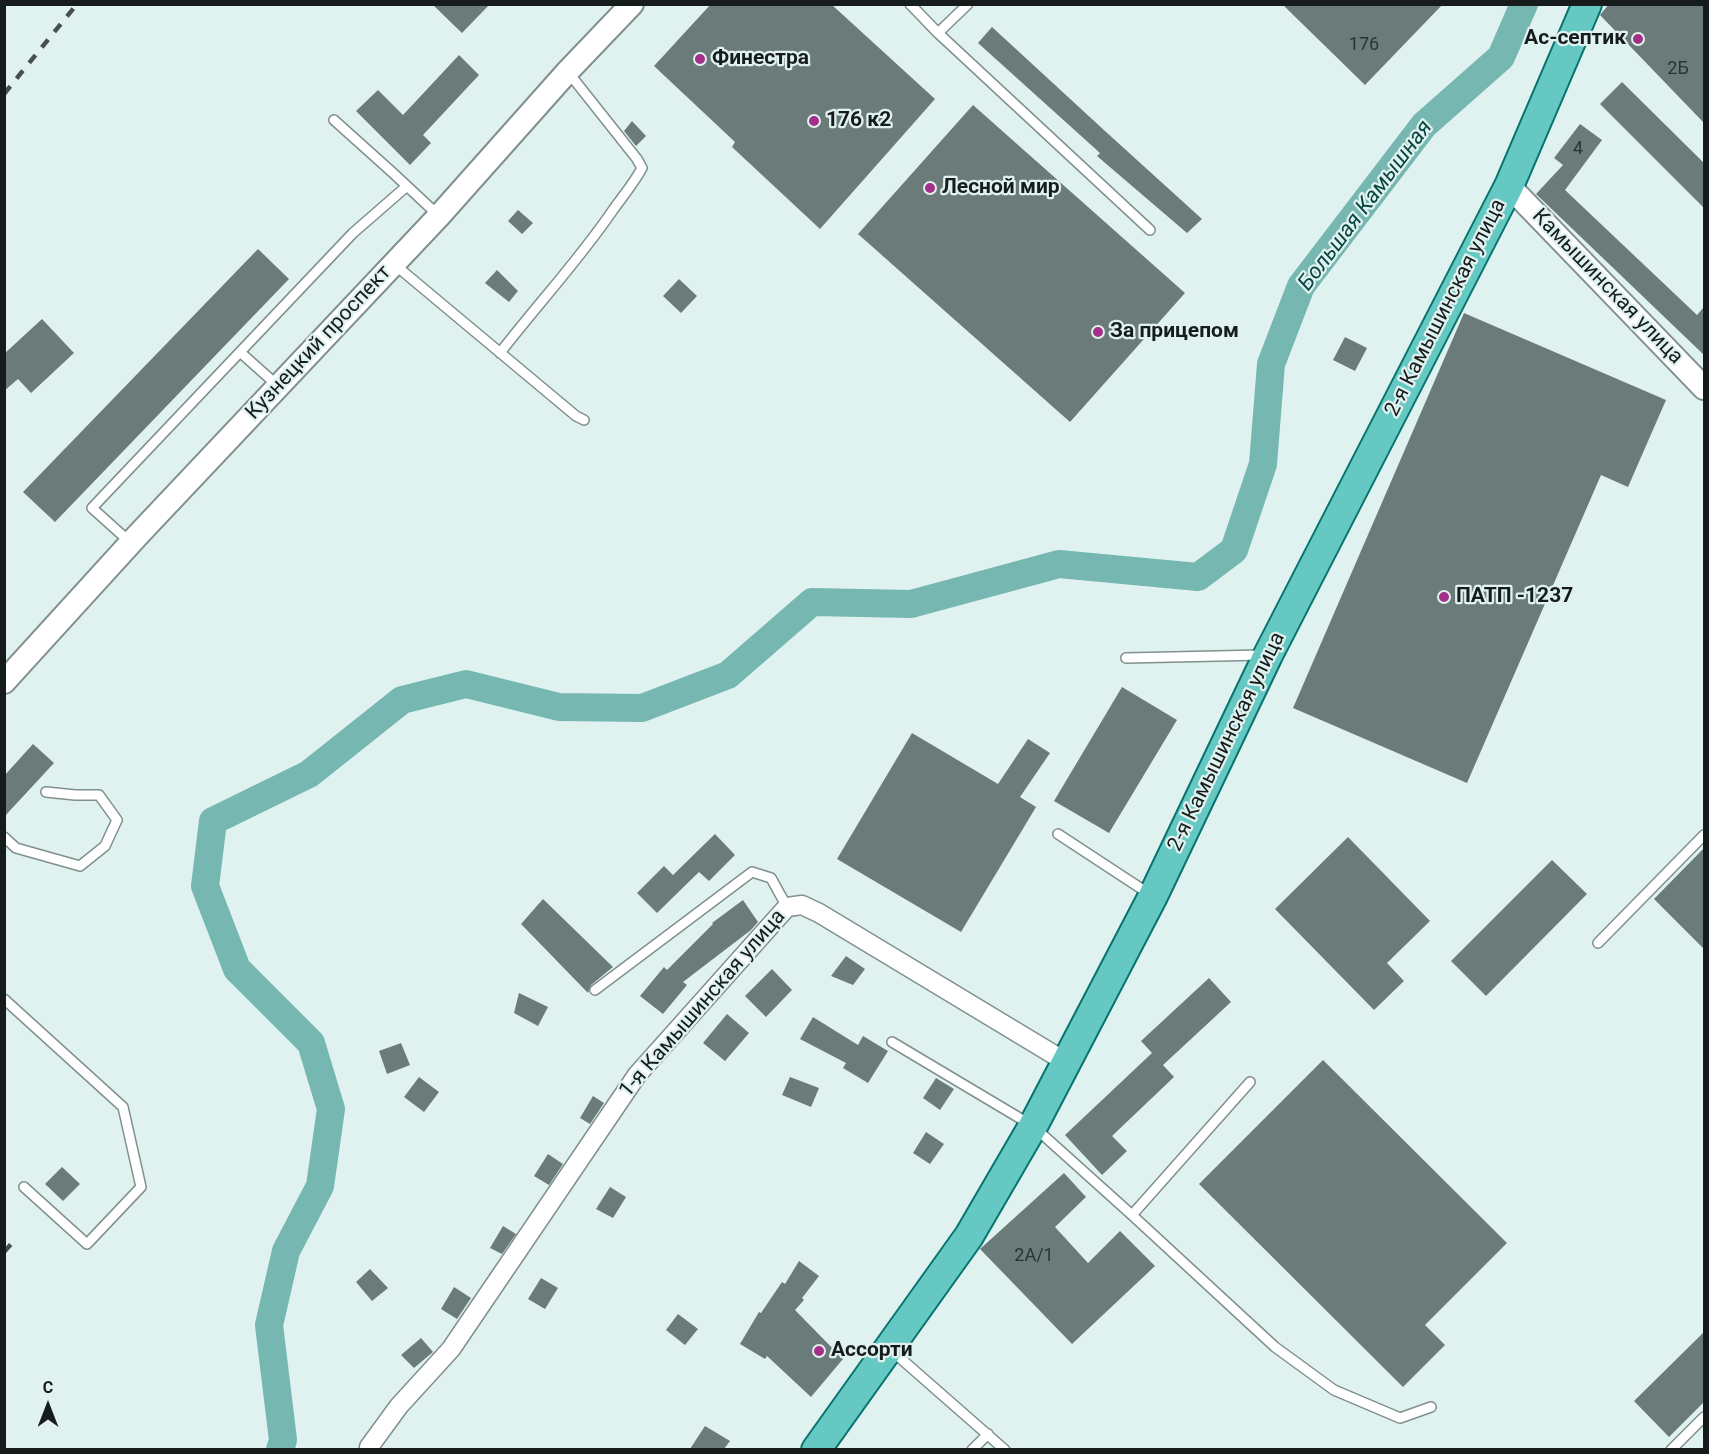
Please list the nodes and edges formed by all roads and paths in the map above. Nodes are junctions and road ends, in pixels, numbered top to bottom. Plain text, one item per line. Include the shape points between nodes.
1 (910, 4) edge
2 (968, 4) edge
3 (1587, 4) edge
4 (630, 5) edge
5 (938, 33) junction
6 (568, 71) junction
7 (334, 120) dead end
8 (407, 186) junction
9 (1509, 186) junction
10 (438, 216) junction
11 (1150, 230) dead end
12 (394, 264) junction
13 (240, 352) junction
14 (500, 353) junction
15 (278, 386) junction
16 (1704, 388) edge
17 (584, 420) dead end
18 (131, 543) junction
19 (1268, 655) junction
20 (1126, 657) dead end
21 (4, 682) edge
22 (46, 792) dead end
23 (1058, 834) dead end
24 (1704, 835) edge
25 (4, 837) edge
26 (1153, 896) junction
27 (787, 907) junction
28 (1598, 943) dead end
29 (595, 990) dead end
30 (4, 999) edge
31 (892, 1042) dead end
32 (1066, 1062) junction
33 (1250, 1082) dead end
34 (1033, 1126) junction
35 (24, 1187) dead end
36 (1132, 1215) junction
37 (889, 1348) junction
38 (1431, 1407) dead end
39 (1704, 1417) edge
40 (988, 1434) junction
41 (369, 1449) edge
42 (816, 1449) edge
43 (972, 1449) edge
44 (1005, 1449) edge
45 (1671, 1449) edge

1 - 5 lane
2 - 5 lane
3 - 9 main road, 2-я Камышинская улица
4 - 6 street, Кузнецкий проспект
5 - 11 lane
6 - 10 street, Кузнецкий проспект
6 - 14 lane via 642,168 596,237
7 - 8 lane
8 - 10 lane
8 - 13 lane via 353,233
9 - 16 street, Камышинская улица
9 - 19 main road, 2-я Камышинская улица
10 - 12 street, Кузнецкий проспект
12 - 14 lane
12 - 15 street, Кузнецкий проспект
13 - 15 lane
13 - 18 lane via 92,508
14 - 17 lane
15 - 18 street, Кузнецкий проспект
18 - 21 street, Кузнецкий проспект
19 - 20 lane
19 - 26 main road, 2-я Камышинская улица
22 - 25 lane via 99,795 117,820 105,846 80,866 16,848
23 - 26 lane
24 - 28 lane
26 - 32 main road, 2-я Камышинская улица
27 - 29 lane via 771,878 752,872
27 - 32 street, 1-я Камышинская улица via 802,905 819,913
27 - 41 street, 1-я Камышинская улица via 637,1075 451,1349 399,1406
30 - 35 lane via 123,1107 141,1187 87,1244
31 - 34 lane
32 - 34 main road, 2-я Камышинская улица
33 - 36 lane
34 - 36 lane
34 - 37 main road, 2-я Камышинская улица via 969,1236
36 - 38 lane via 1275,1347 1334,1390 1401,1419
37 - 40 lane
37 - 42 main road, 2-я Камышинская улица
39 - 45 lane
40 - 43 lane
40 - 44 lane

